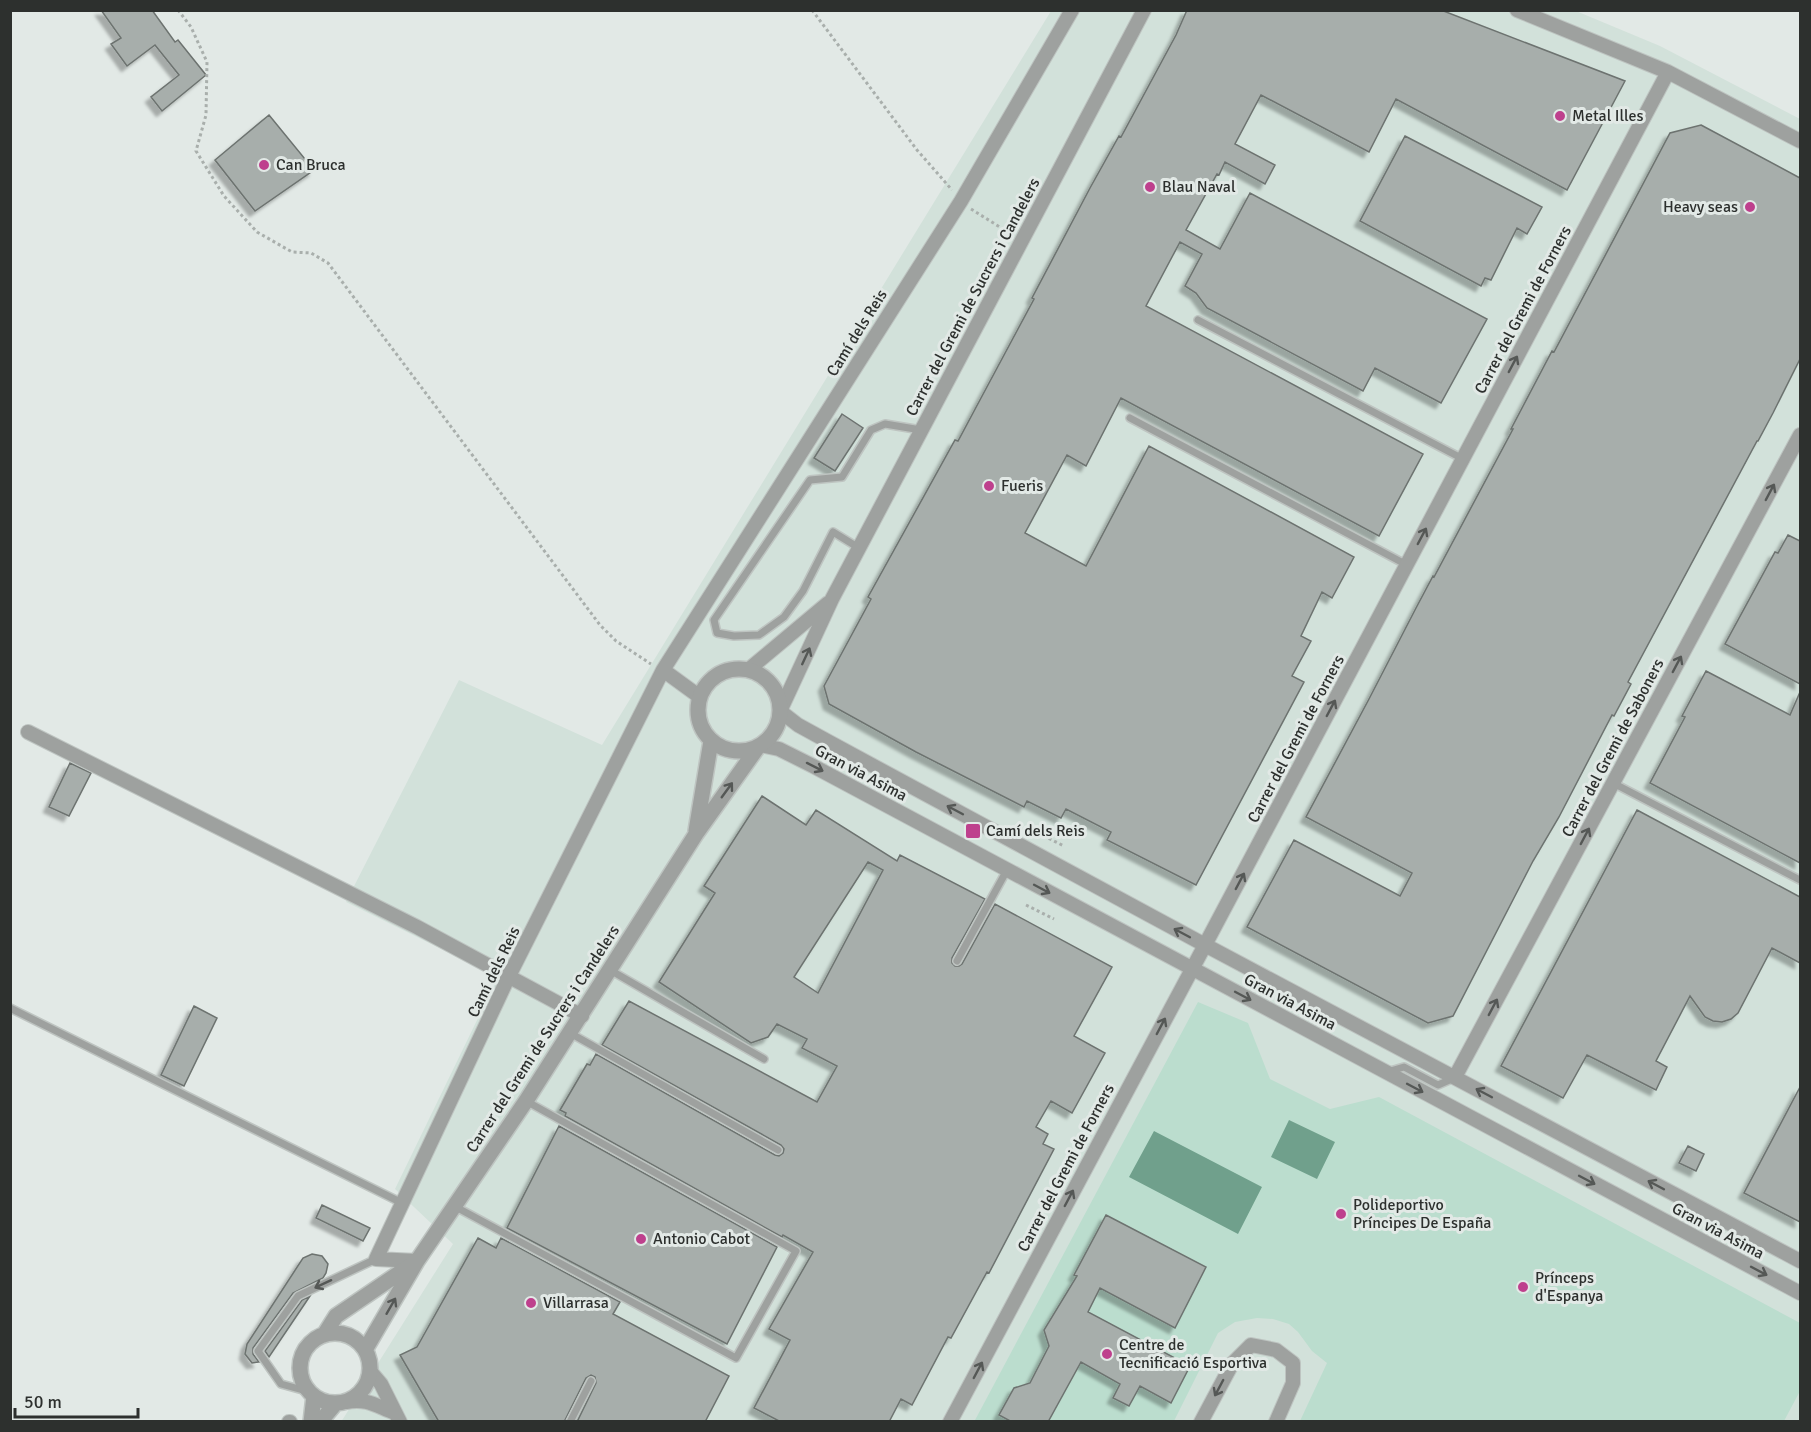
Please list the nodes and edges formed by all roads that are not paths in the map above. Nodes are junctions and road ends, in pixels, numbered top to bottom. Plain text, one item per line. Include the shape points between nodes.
1 (1072, 10) edge
2 (1144, 10) edge
3 (1517, 10) edge
4 (1668, 72) junction
5 (1800, 141) edge
6 (1198, 320) dead end
7 (1130, 418) dead end
8 (923, 430) junction
9 (1800, 435) edge
10 (1463, 459) junction
11 (859, 548) junction
12 (1407, 565) junction
13 (832, 599) junction
14 (663, 670) junction
15 (748, 670) junction
16 (700, 698) junction
17 (780, 710) junction
18 (28, 732) dead end
19 (711, 741) junction
20 (760, 746) junction
21 (1613, 783) junction
22 (696, 834) junction
23 (1007, 870) junction
24 (1800, 880) edge
25 (1205, 945) junction
26 (957, 961) dead end
27 (1191, 969) junction
28 (610, 970) junction
29 (509, 976) junction
30 (10, 1008) edge
31 (582, 1016) junction
32 (570, 1033) junction
33 (764, 1059) dead end
34 (1385, 1072) junction
35 (1455, 1077) junction
36 (526, 1101) junction
37 (778, 1150) dead end
38 (402, 1203) junction
39 (454, 1206) junction
40 (376, 1259) junction
41 (417, 1261) junction
42 (1800, 1262) edge
43 (1800, 1293) edge
44 (324, 1335) junction
45 (365, 1350) junction
46 (370, 1371) junction
47 (591, 1382) dead end
48 (312, 1394) junction
49 (341, 1402) junction
50 (397, 1417) edge
51 (311, 1422) edge
52 (320, 1422) edge
53 (570, 1422) edge
54 (950, 1422) edge
55 (1201, 1422) edge
56 (1276, 1422) edge

1 - 14 street, Camí dels Reis via 961,201
2 - 8 street, Carrer del Gremi de Sucrers i Candelers
3 - 4 street
4 - 5 street
10 -> 4 street, Carrer del Gremi de Forners
6 - 10 lane
7 - 12 lane
8 - 11 street, Carrer del Gremi de Sucrers i Candelers
8 - 11 lane via 885,424 871,430 842,477 810,480 714,620 717,633 759,635 784,617 803,591 833,532
21 -> 9 street, Carrer del Gremi de Saboners
12 -> 10 street, Carrer del Gremi de Forners
11 - 13 street, Carrer del Gremi de Sucrers i Candelers
25 -> 12 street, Carrer del Gremi de Forners
13 - 15 street, Carrer del Gremi de Sucrers i Candelers
17 -> 13 street, Carrer del Gremi de Sucrers i Candelers
14 - 16 street
14 - 29 street, Camí dels Reis
15 - 16 street via 724,672 705,687
15 - 17 street via 771,684 778,695
16 - 19 street via 699,721
17 - 20 street via 775,730
25 -> 17 street, Gran via Asima via 839,747
18 - 29 street
19 - 20 street via 734,751
19 - 22 street
22 -> 20 street, Carrer del Gremi de Sucrers i Candelers
20 -> 23 street, Gran via Asima via 779,749 813,766
21 - 24 lane
35 -> 21 street, Carrer del Gremi de Saboners
22 - 28 street, Carrer del Gremi de Sucrers i Candelers
23 - 26 lane
23 -> 27 street, Gran via Asima
25 - 27 street, Carrer del Gremi de Forners
25 - 35 street, Gran via Asima
27 -> 34 street, Gran via Asima
54 -> 27 street, Carrer del Gremi de Forners
28 - 31 street, Carrer del Gremi de Sucrers i Candelers
28 - 33 lane
29 - 31 street
29 - 38 street, Camí dels Reis
30 - 38 lane
31 - 32 street, Carrer del Gremi de Sucrers i Candelers
32 - 36 street, Carrer del Gremi de Sucrers i Candelers
32 - 37 lane
34 - 35 lane via 1404,1067 1438,1085
34 -> 43 street, Gran via Asima
42 -> 35 street, Gran via Asima
36 - 39 street, Carrer del Gremi de Sucrers i Candelers
36 - 39 lane via 796,1251 736,1358
38 - 40 street, Camí dels Reis
39 - 41 street, Carrer del Gremi de Sucrers i Candelers
40 - 41 street
40 -> 48 lane via 297,1296 258,1351 281,1384
41 - 44 street, Carrer del Gremi de Sucrers i Candelers via 336,1316
45 -> 41 street, Carrer del Gremi de Sucrers i Candelers
44 - 45 street via 347,1336
44 - 48 street via 306,1350 301,1361 304,1384
45 - 46 street
46 - 49 street via 363,1390
46 - 50 street
47 - 53 lane
48 - 49 street via 326,1402
48 - 51 street
49 - 50 street via 368,1401
49 - 52 street
56 -> 55 street via 1293,1383 1293,1363 1276,1350 1251,1345 1232,1364

